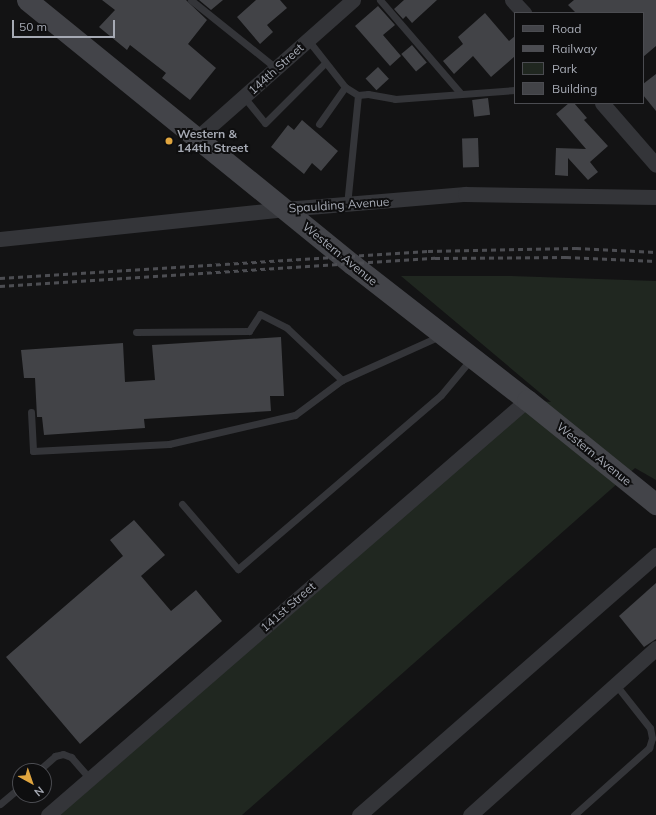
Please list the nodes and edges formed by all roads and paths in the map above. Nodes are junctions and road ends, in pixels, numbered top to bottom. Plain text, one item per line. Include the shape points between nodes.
1 (191, 0) edge
2 (353, 0) edge
3 (380, 0) edge
4 (512, 0) edge
5 (32, 2) edge
6 (523, 12) edge
7 (308, 40) junction
8 (326, 62) junction
9 (276, 68) junction
10 (345, 87) junction
11 (514, 90) edge
12 (461, 94) junction
13 (358, 95) junction
14 (244, 97) junction
15 (603, 104) edge
16 (320, 124) dead end
17 (198, 137) junction
18 (656, 165) edge
19 (656, 197) edge
20 (347, 205) junction
21 (285, 209) junction
22 (0, 239) edge
23 (136, 332) dead end
24 (444, 335) junction
25 (473, 357) junction
26 (342, 380) junction
27 (527, 400) junction
28 (31, 412) dead end
29 (182, 504) dead end
30 (656, 504) edge
31 (656, 555) edge
32 (656, 648) edge
33 (616, 685) junction
34 (47, 763) edge
35 (90, 779) junction
36 (12, 793) edge
37 (0, 804) edge
38 (48, 815) edge
39 (359, 815) edge
40 (470, 815) edge
41 (574, 815) edge

1 - 9 lane
2 - 7 street, 144th Street
3 - 12 lane
4 - 6 street
5 - 17 main road, Western Avenue
7 - 8 lane
7 - 9 street, 144th Street
8 - 10 lane
8 - 14 lane via 265,123
9 - 14 street, 144th Street
10 - 13 lane
10 - 16 lane
11 - 12 lane
12 - 13 lane via 395,99 368,94
13 - 20 lane
14 - 17 street, 144th Street
15 - 18 street
17 - 21 main road, Western Avenue
19 - 20 street, Spaulding Avenue via 465,194
20 - 21 street, Spaulding Avenue
21 - 22 street, Spaulding Avenue
21 - 24 main road, Western Avenue
23 - 26 lane via 249,331 260,314 287,328
24 - 25 main road, Western Avenue
24 - 26 lane
25 - 27 main road, Western Avenue
25 - 29 lane via 441,395 238,569
26 - 28 lane via 295,415 168,444 33,451
27 - 30 main road, Western Avenue
27 - 35 street, 141st Street
31 - 39 street
32 - 33 street
33 - 40 street
33 - 41 lane via 650,728 652,738 649,748
34 - 35 lane via 55,756 63,754 71,757
35 - 38 street, 141st Street
36 - 37 lane

